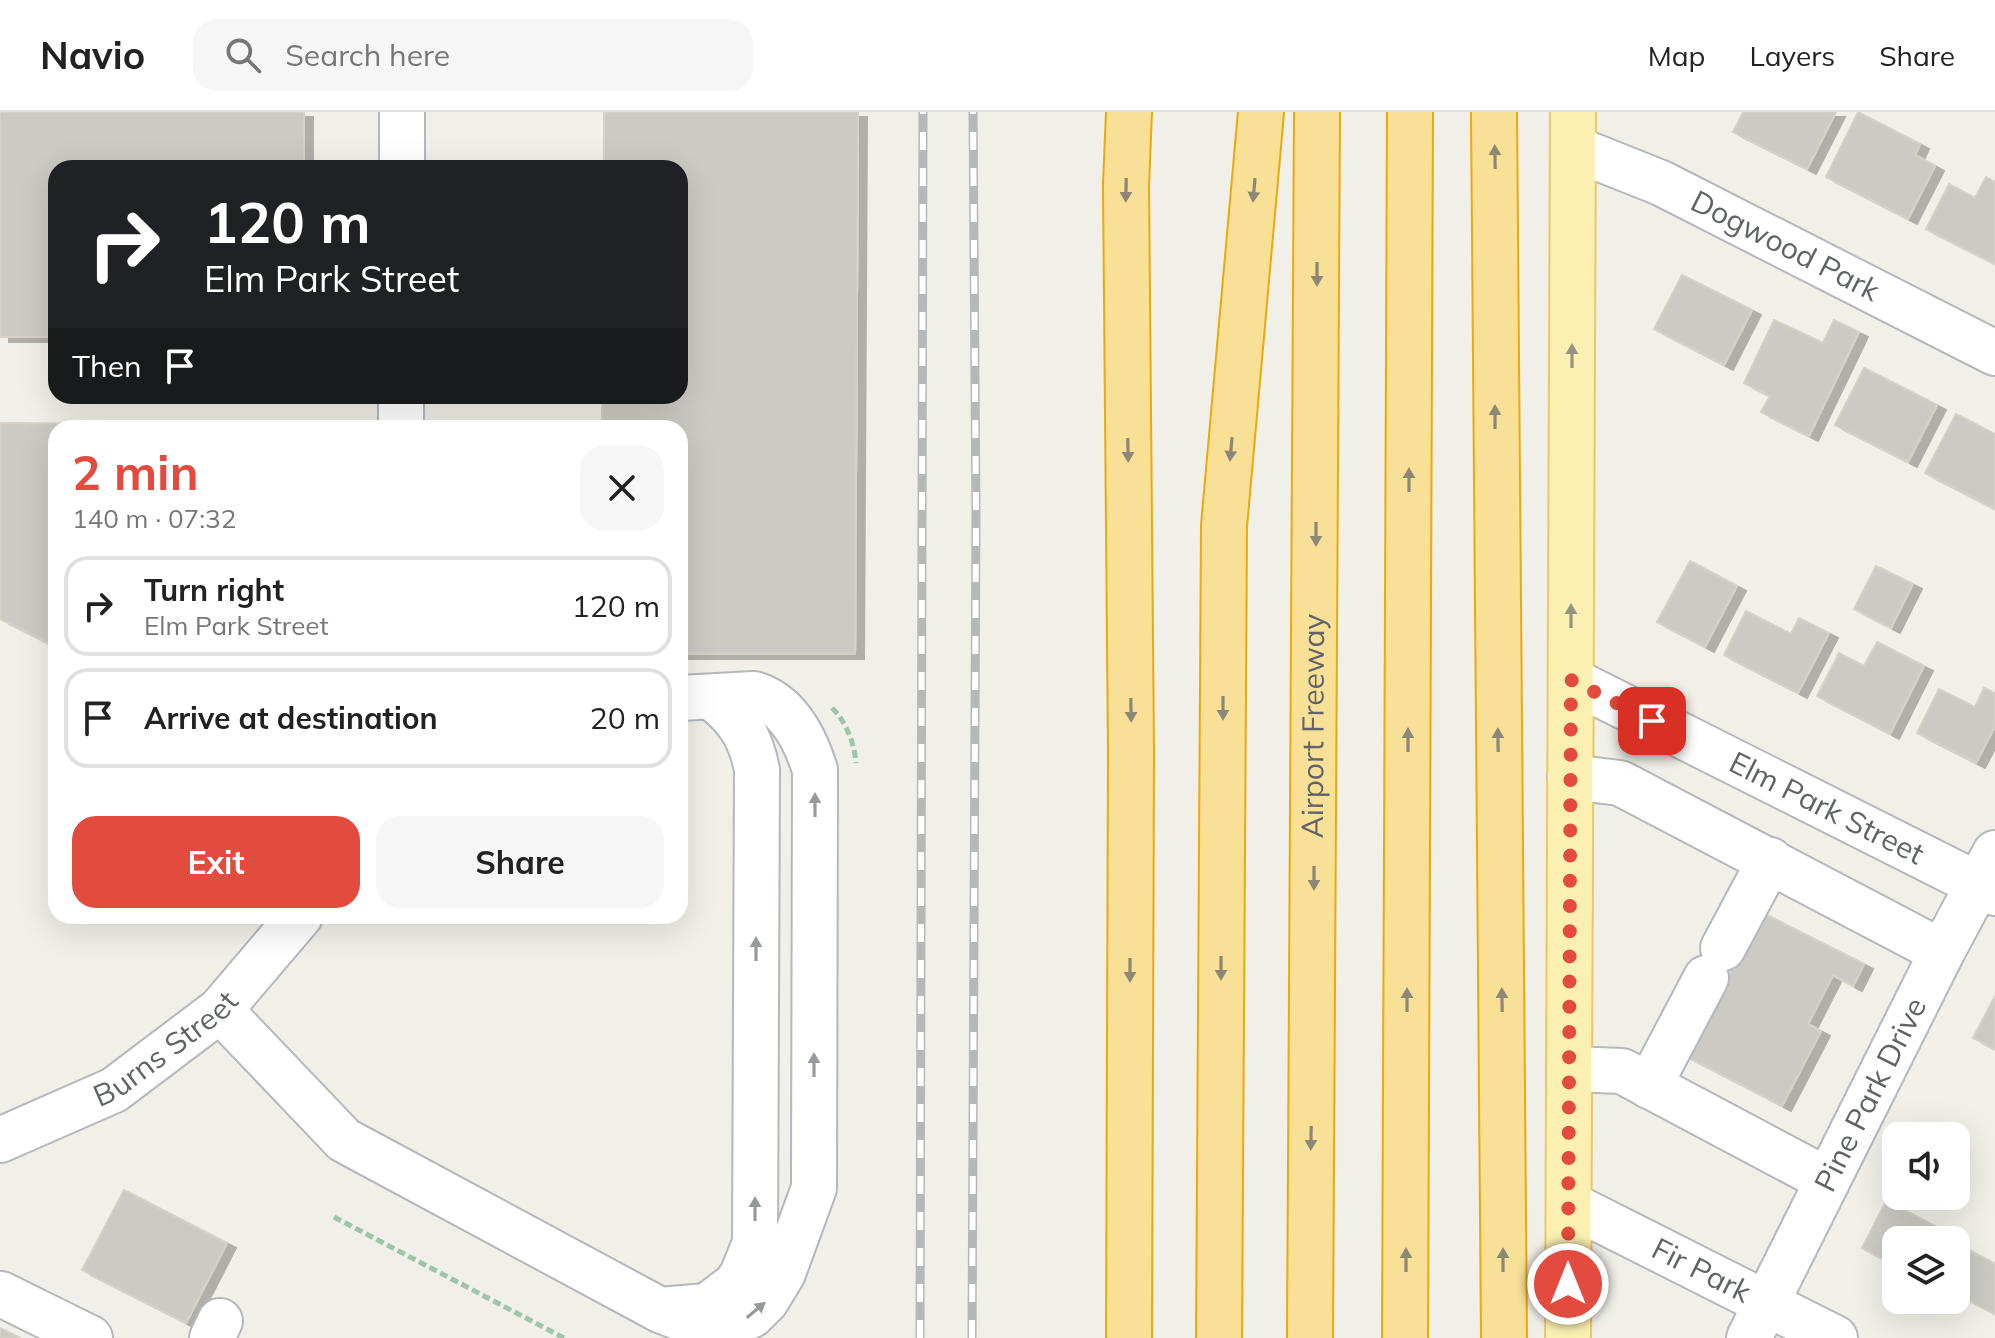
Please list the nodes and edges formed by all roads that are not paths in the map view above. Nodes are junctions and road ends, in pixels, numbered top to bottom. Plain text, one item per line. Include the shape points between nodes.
1 (402, 112) edge
2 (1129, 112) edge
3 (1261, 112) edge
4 (1317, 112) edge
5 (1410, 112) edge
6 (1494, 112) edge
7 (1573, 130) edge
8 (402, 160) edge
9 (1995, 353) edge
10 (1571, 680) junction
11 (696, 698) edge
12 (1570, 777) junction
13 (1770, 860) junction
14 (1989, 877) edge
15 (293, 924) edge
16 (1942, 952) junction
17 (220, 1010) junction
18 (1569, 1069) junction
19 (1649, 1086) junction
20 (0, 1140) edge
21 (1827, 1180) junction
22 (1569, 1204) junction
23 (13, 1306) edge
24 (660, 1310) junction
25 (1758, 1320) edge
26 (90, 1338) edge
27 (1129, 1338) edge
28 (1219, 1338) edge
29 (1310, 1338) edge
30 (1405, 1338) edge
31 (1504, 1338) edge
32 (1568, 1338) edge
33 (1835, 1338) edge

1 - 8 street
2 -> 27 highway
3 -> 28 highway via 1224,526
4 -> 29 highway, Airport Freeway
30 -> 5 highway
31 -> 6 highway
7 - 9 street, Dogwood Park via 1661,183
10 -> 7 main road
10 - 12 main road
10 - 14 street, Elm Park Street
24 -> 11 street via 707,1306 735,1285 755,1243 757,770 745,731 724,706
24 -> 11 street via 716,1332 752,1315 783,1273 814,1188 815,770 808,745 792,721 765,697
12 - 13 street via 1620,783
12 - 18 main road
13 - 16 street
13 - 19 street
14 - 16 street, Pine Park Drive
15 - 17 street, Burns Street
16 - 21 street, Pine Park Drive
17 - 20 street, Burns Street via 114,1090
17 - 24 street via 344,1140
18 - 19 street via 1622,1071
18 - 22 main road
19 - 21 street
21 - 25 street, Pine Park Drive
22 - 25 street, Fir Park
22 - 32 main road
23 - 26 street
25 - 33 street, Fir Park

